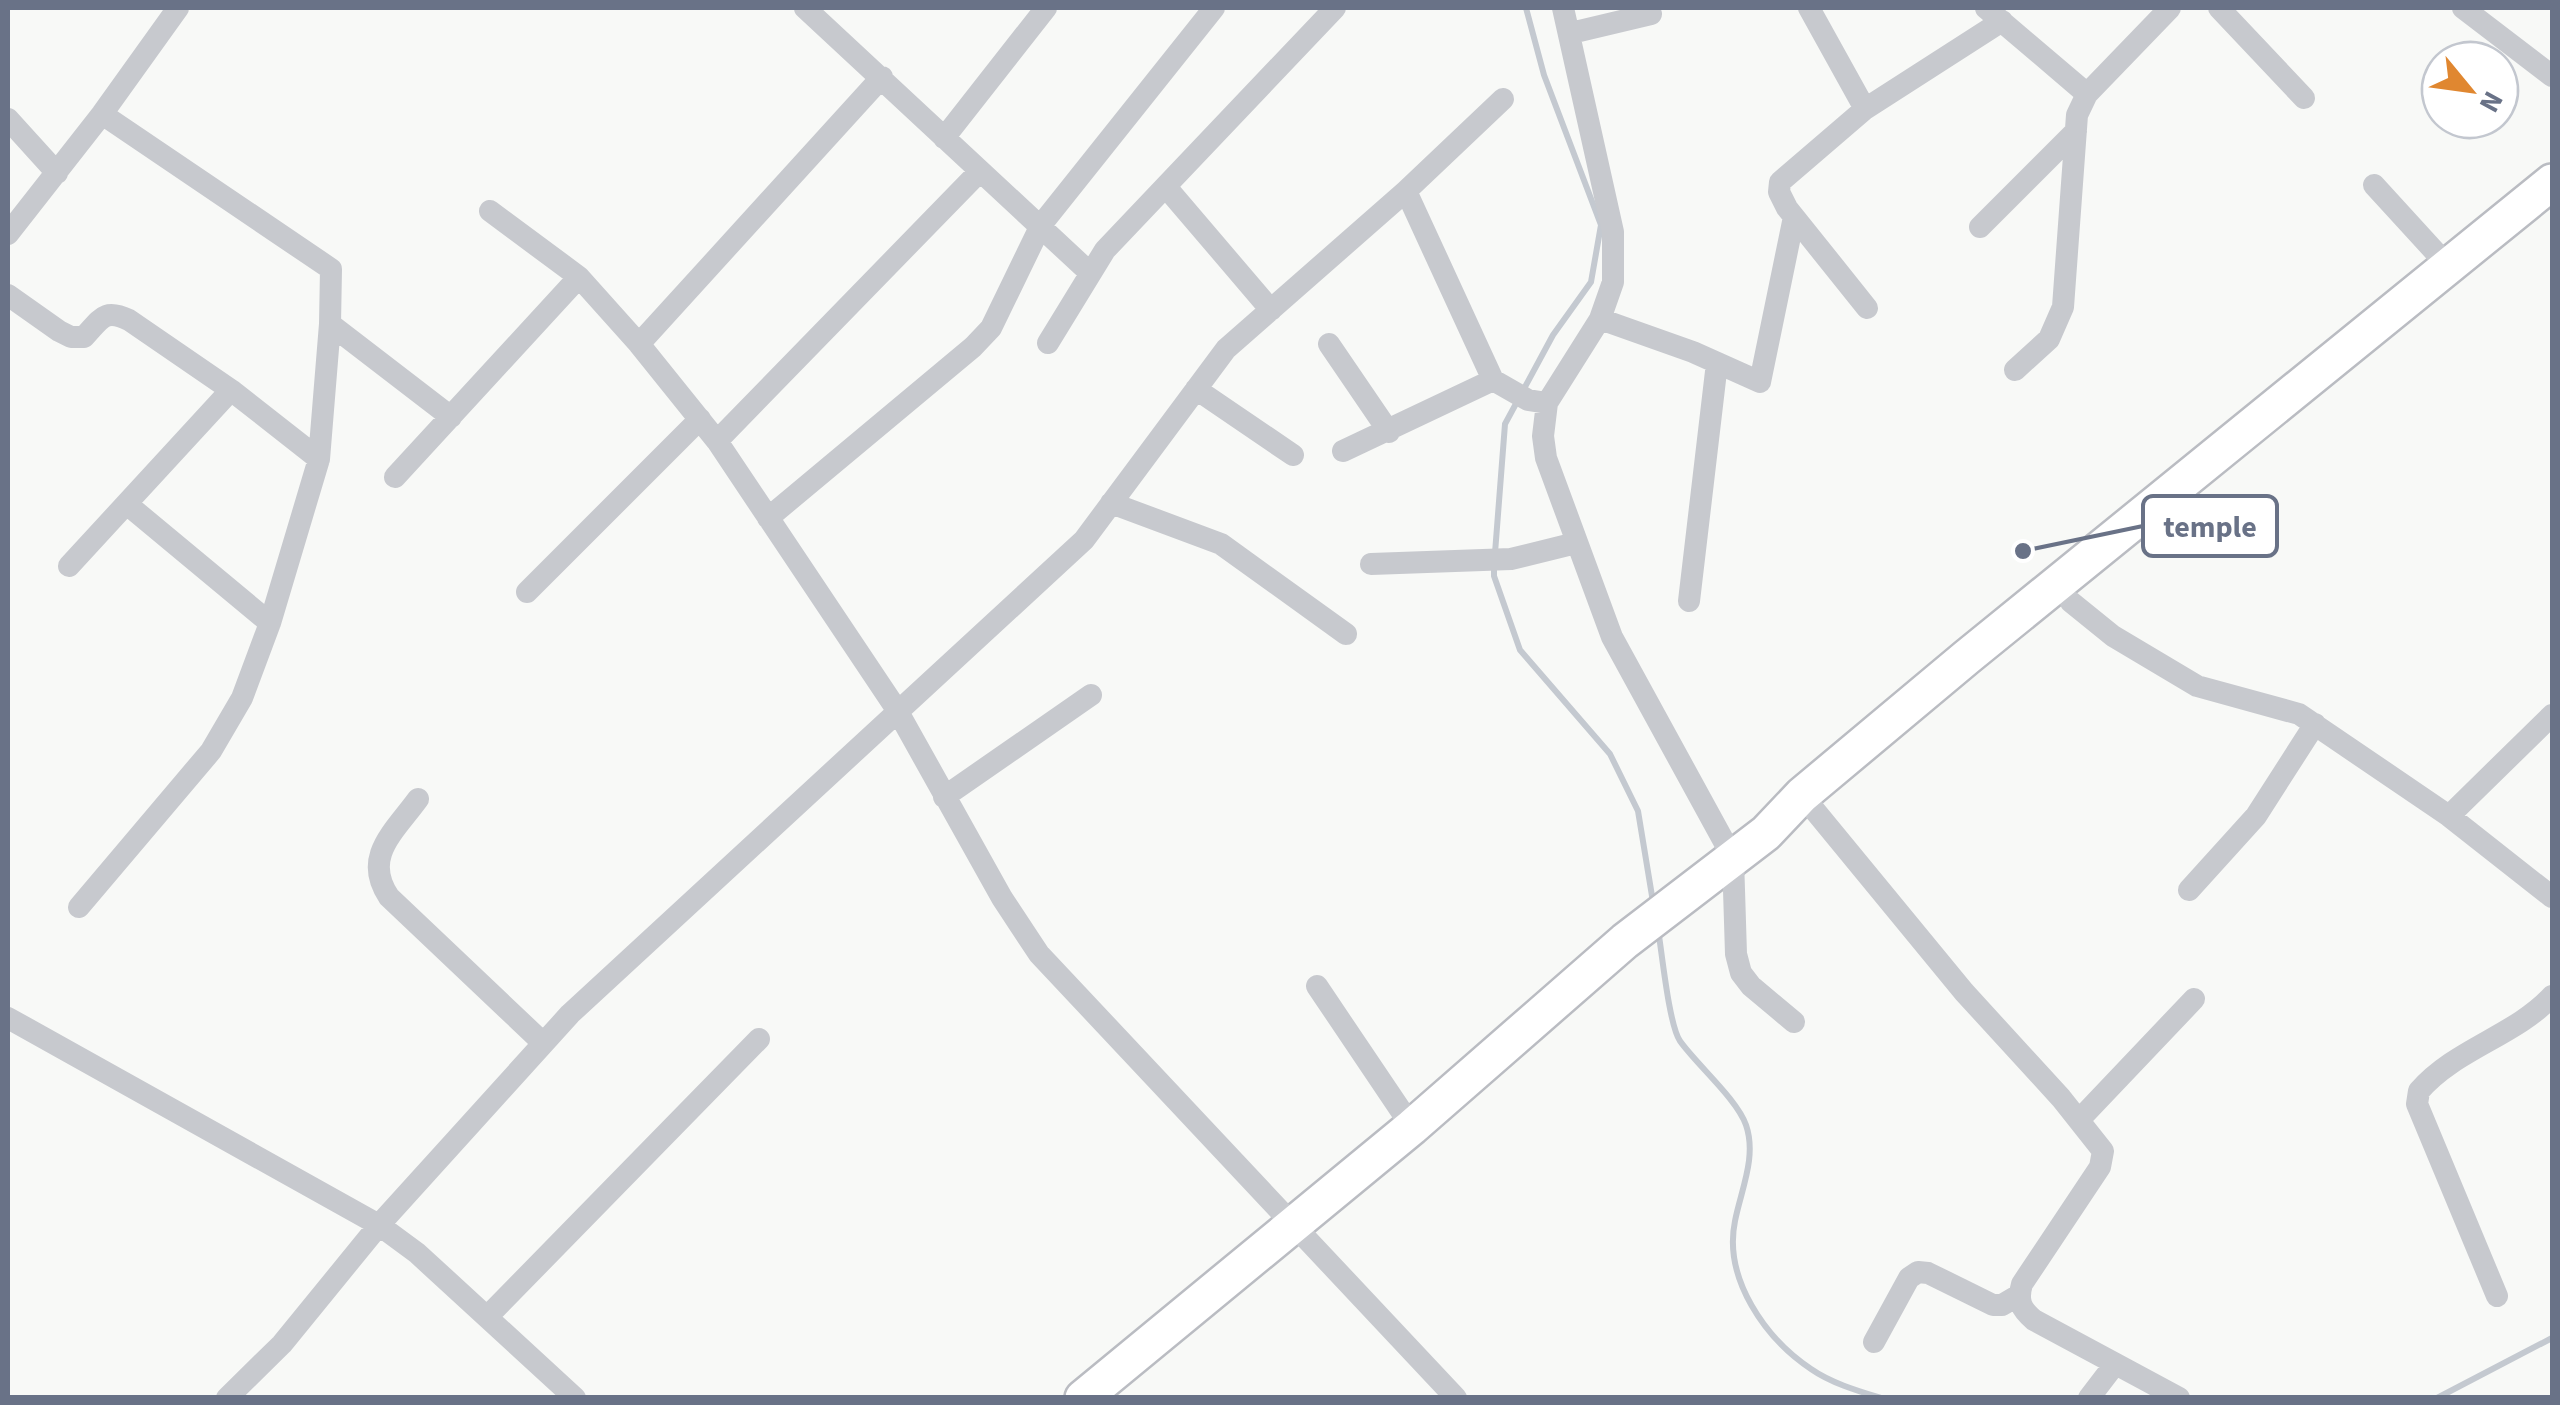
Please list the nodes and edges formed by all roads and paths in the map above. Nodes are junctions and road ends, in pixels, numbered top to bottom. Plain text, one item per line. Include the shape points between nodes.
1 (806, 8) edge
2 (1046, 8) edge
3 (1214, 8) edge
4 (1336, 8) edge
5 (1563, 8) edge
6 (1809, 8) edge
7 (2219, 8) edge
8 (2463, 8) edge
9 (172, 9) edge
10 (2159, 11) edge
11 (1651, 14) dead end
12 (1994, 14) edge
13 (1570, 34) junction
14 (2552, 76) edge
15 (882, 77) junction
16 (2087, 94) junction
17 (2304, 98) dead end
18 (1502, 99) dead end
19 (1865, 109) junction
20 (102, 114) junction
21 (8, 120) edge
22 (2076, 131) junction
23 (944, 138) junction
24 (980, 171) junction
25 (58, 172) junction
26 (2552, 182) edge
27 (2374, 185) dead end
28 (1166, 187) junction
29 (1406, 190) junction
30 (490, 211) dead end
31 (2552, 211) edge
32 (1794, 217) junction
33 (1041, 225) junction
34 (1980, 227) dead end
35 (8, 234) edge
36 (2449, 267) junction
37 (1089, 272) junction
38 (579, 277) junction
39 (8, 295) edge
40 (1868, 308) dead end
41 (1271, 310) junction
42 (1600, 319) junction
43 (330, 324) junction
44 (1048, 343) dead end
45 (640, 344) junction
46 (1329, 344) dead end
47 (1716, 363) junction
48 (2015, 370) dead end
49 (1498, 384) junction
50 (1196, 389) junction
51 (232, 390) junction
52 (1537, 402) junction
53 (451, 416) junction
54 (700, 419) junction
55 (1389, 432) junction
56 (717, 441) junction
57 (1343, 451) dead end
58 (1293, 454) dead end
59 (319, 459) junction
60 (395, 478) dead end
61 (1111, 503) junction
62 (128, 505) junction
63 (768, 518) junction
64 (1576, 543) junction
65 (1371, 564) dead end
66 (68, 566) dead end
67 (527, 592) dead end
68 (1689, 601) dead end
69 (2071, 602) junction
70 (270, 623) junction
71 (1346, 634) dead end
72 (1091, 695) dead end
73 (897, 710) junction
74 (2552, 715) edge
75 (2315, 724) junction
76 (944, 797) junction
77 (418, 798) dead end
78 (1808, 803) junction
79 (2448, 816) junction
80 (1733, 858) junction
81 (2189, 890) dead end
82 (2552, 897) edge
83 (79, 907) dead end
84 (1317, 986) dead end
85 (2552, 996) edge
86 (2194, 999) dead end
87 (8, 1018) edge
88 (1794, 1022) dead end
89 (759, 1040) dead end
90 (542, 1043) junction
91 (2080, 1120) junction
92 (1412, 1126) junction
93 (1294, 1223) junction
94 (379, 1225) junction
95 (2019, 1295) junction
96 (2497, 1296) dead end
97 (487, 1317) junction
98 (1874, 1342) dead end
99 (2116, 1364) junction
100 (227, 1398) edge
101 (574, 1398) edge
102 (1082, 1398) edge
103 (1456, 1398) edge
104 (2089, 1398) edge
105 (2179, 1398) edge

1 - 15 street
2 - 23 street
3 - 33 street
4 - 28 street
5 - 13 street
6 - 19 street
7 - 17 street
8 - 14 street
9 - 20 street
10 - 16 street
11 - 13 street
12 - 16 street
12 - 19 street
13 - 42 street via 1613,232 1614,282
15 - 23 street
15 - 45 street
16 - 22 street
18 - 29 street
19 - 32 street via 1780,182
20 - 25 street
20 - 43 street via 331,269
21 - 25 street
22 - 34 street
22 - 48 street via 2063,307 2049,339
23 - 24 street
24 - 33 street
24 - 56 street
25 - 35 street
26 - 36 main road
27 - 36 street
28 - 37 street
28 - 41 street
29 - 41 street
29 - 49 street
30 - 38 street
31 - 69 main road
32 - 40 street
32 - 47 street via 1760,382
33 - 37 street
33 - 63 street via 997,317 974,347
36 - 78 main road via 1967,657
37 - 44 street
38 - 45 street
38 - 53 street
39 - 51 street via 71,338 115,313
41 - 50 street via 1226,350
42 - 47 street
42 - 52 street
43 - 53 street
43 - 59 street
45 - 54 street
46 - 55 street
47 - 68 street
49 - 52 street
49 - 55 street
50 - 58 street
50 - 61 street
51 - 59 street
51 - 62 street
52 - 64 street via 1546,458
53 - 60 street
54 - 56 street
54 - 67 street
55 - 57 street
56 - 63 street
59 - 70 street
61 - 71 street via 1220,544
61 - 73 street via 1084,540
62 - 66 street
62 - 70 street
63 - 73 street
64 - 65 street via 1511,560
64 - 80 street via 1612,637
69 - 75 street via 2197,686 2281,707
69 - 78 main road
70 - 83 street via 242,698 212,751
72 - 76 street
73 - 76 street
73 - 90 street
74 - 79 street
75 - 79 street
75 - 81 street via 2256,816
76 - 93 street via 1039,954
77 - 90 street via 379,854 378,881
78 - 80 main road
78 - 91 street
79 - 82 street
80 - 88 street via 1741,973
80 - 92 main road via 1625,941
84 - 92 street
85 - 96 street via 2419,1091 2417,1104
86 - 91 street
87 - 94 street
89 - 97 street
90 - 94 street
91 - 95 street via 2103,1151 2100,1167
92 - 93 main road
93 - 102 main road
93 - 103 street
94 - 97 street
94 - 100 street via 282,1344
95 - 98 street via 1993,1304 1918,1272
95 - 99 street via 2022,1310 2034,1320
97 - 101 street
99 - 104 street
99 - 105 street

